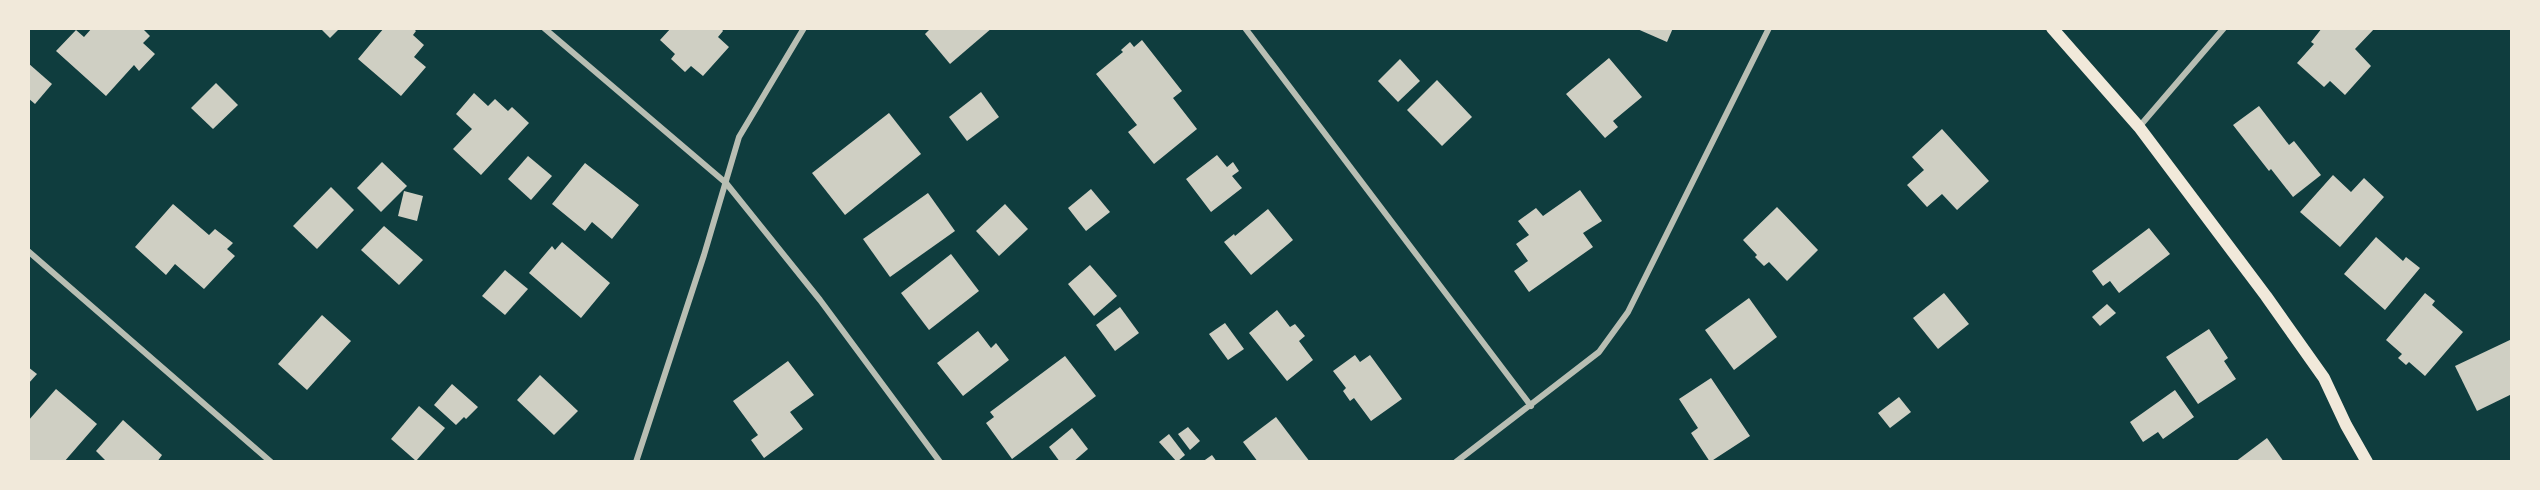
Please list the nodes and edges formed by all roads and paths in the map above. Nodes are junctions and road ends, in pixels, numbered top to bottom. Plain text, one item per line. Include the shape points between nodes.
1 (544, 28) edge
2 (804, 28) edge
3 (1245, 28) edge
4 (1769, 28) edge
5 (2052, 28) edge
6 (2224, 28) edge
7 (2139, 127) junction
8 (726, 183) junction
9 (28, 251) edge
10 (1531, 406) junction
11 (271, 462) edge
12 (636, 462) edge
13 (940, 462) edge
14 (1456, 462) edge
15 (2367, 462) edge

1 - 8 street
2 - 8 street via 739,137
3 - 10 street
4 - 10 street via 1628,312 1599,352
5 - 7 main road
6 - 7 street
7 - 15 main road via 2324,378
8 - 12 street
8 - 13 street via 820,300
9 - 11 street
10 - 14 street

